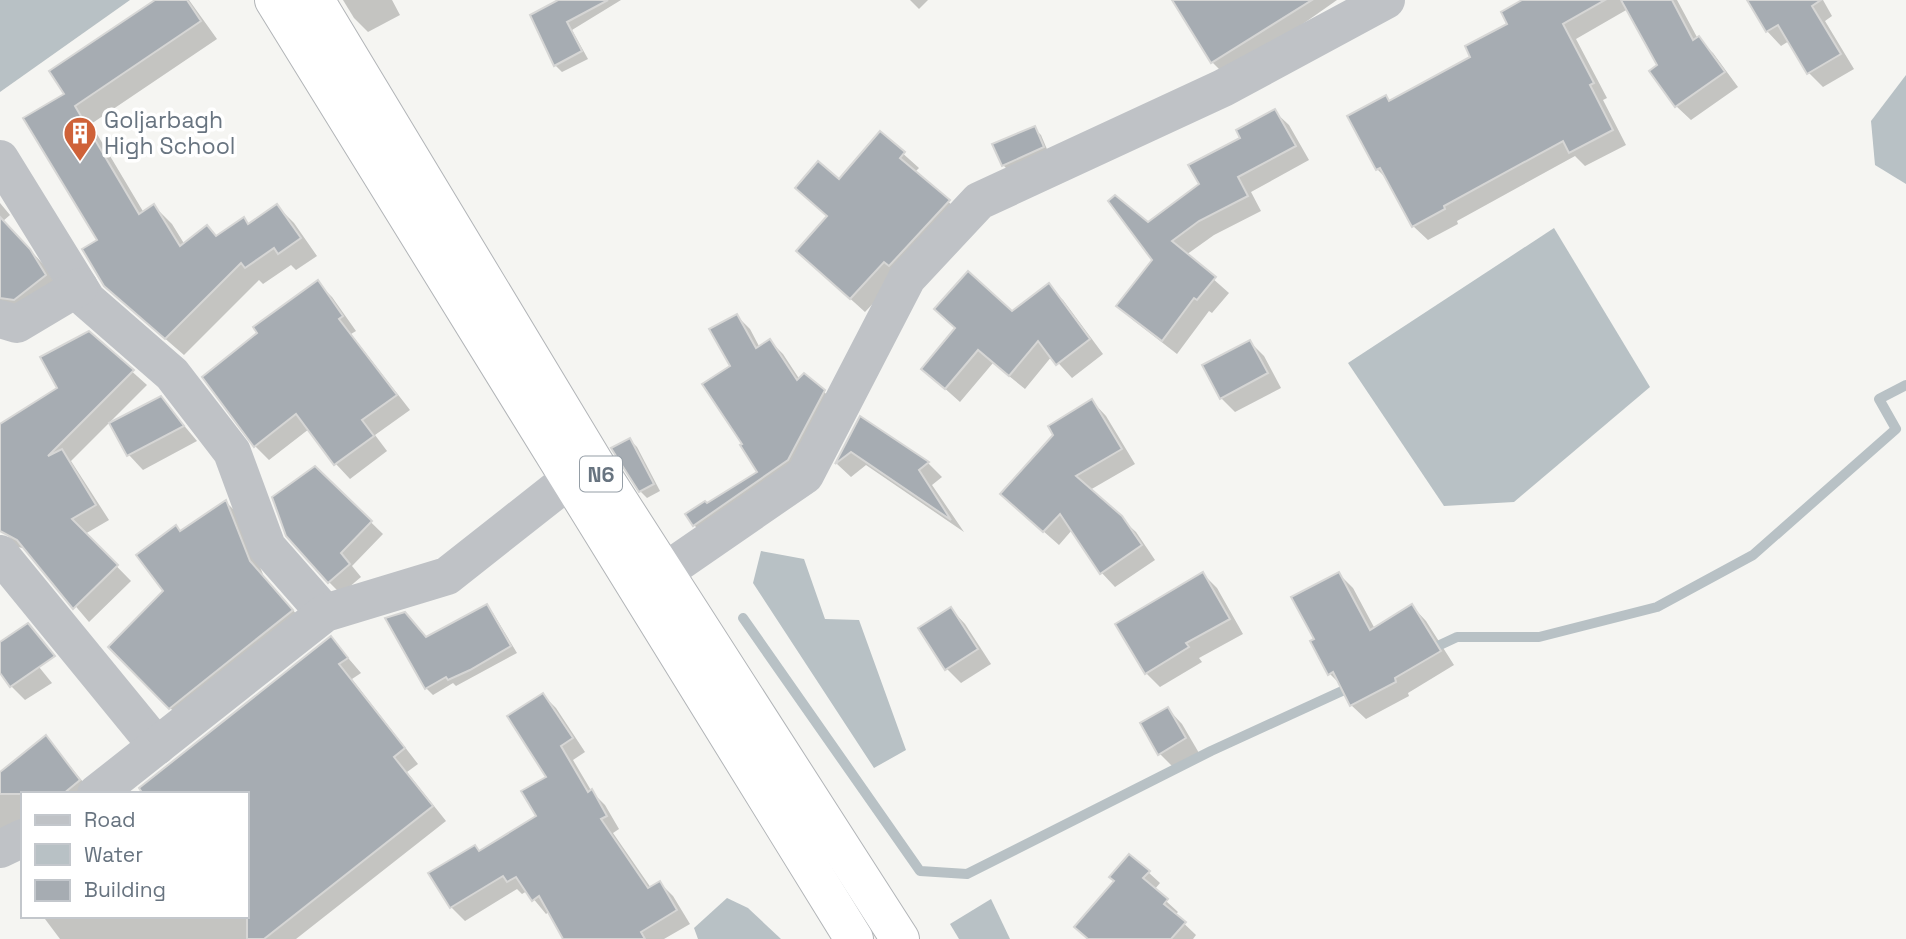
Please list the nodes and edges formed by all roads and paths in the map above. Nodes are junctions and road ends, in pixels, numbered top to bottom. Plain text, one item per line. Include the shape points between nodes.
1 (274, 0) edge
2 (315, 0) edge
3 (1386, 0) edge
4 (0, 159) edge
5 (79, 287) junction
6 (0, 318) edge
7 (570, 479) junction
8 (0, 554) edge
9 (663, 573) junction
10 (325, 613) junction
11 (157, 746) junction
12 (99, 792) edge
13 (21, 839) edge
14 (0, 849) edge
15 (854, 939) edge
16 (900, 939) edge

1 - 7 highway, N6
2 - 9 highway, N6
3 - 9 street via 1223,88 979,201 907,278 805,475
4 - 5 street
5 - 6 street via 17,324
5 - 10 street via 87,300 172,374 232,452 267,547
7 - 10 street via 447,576
7 - 15 highway, N6
8 - 11 street
9 - 16 highway, N6
10 - 11 street
11 - 12 street
13 - 14 street

